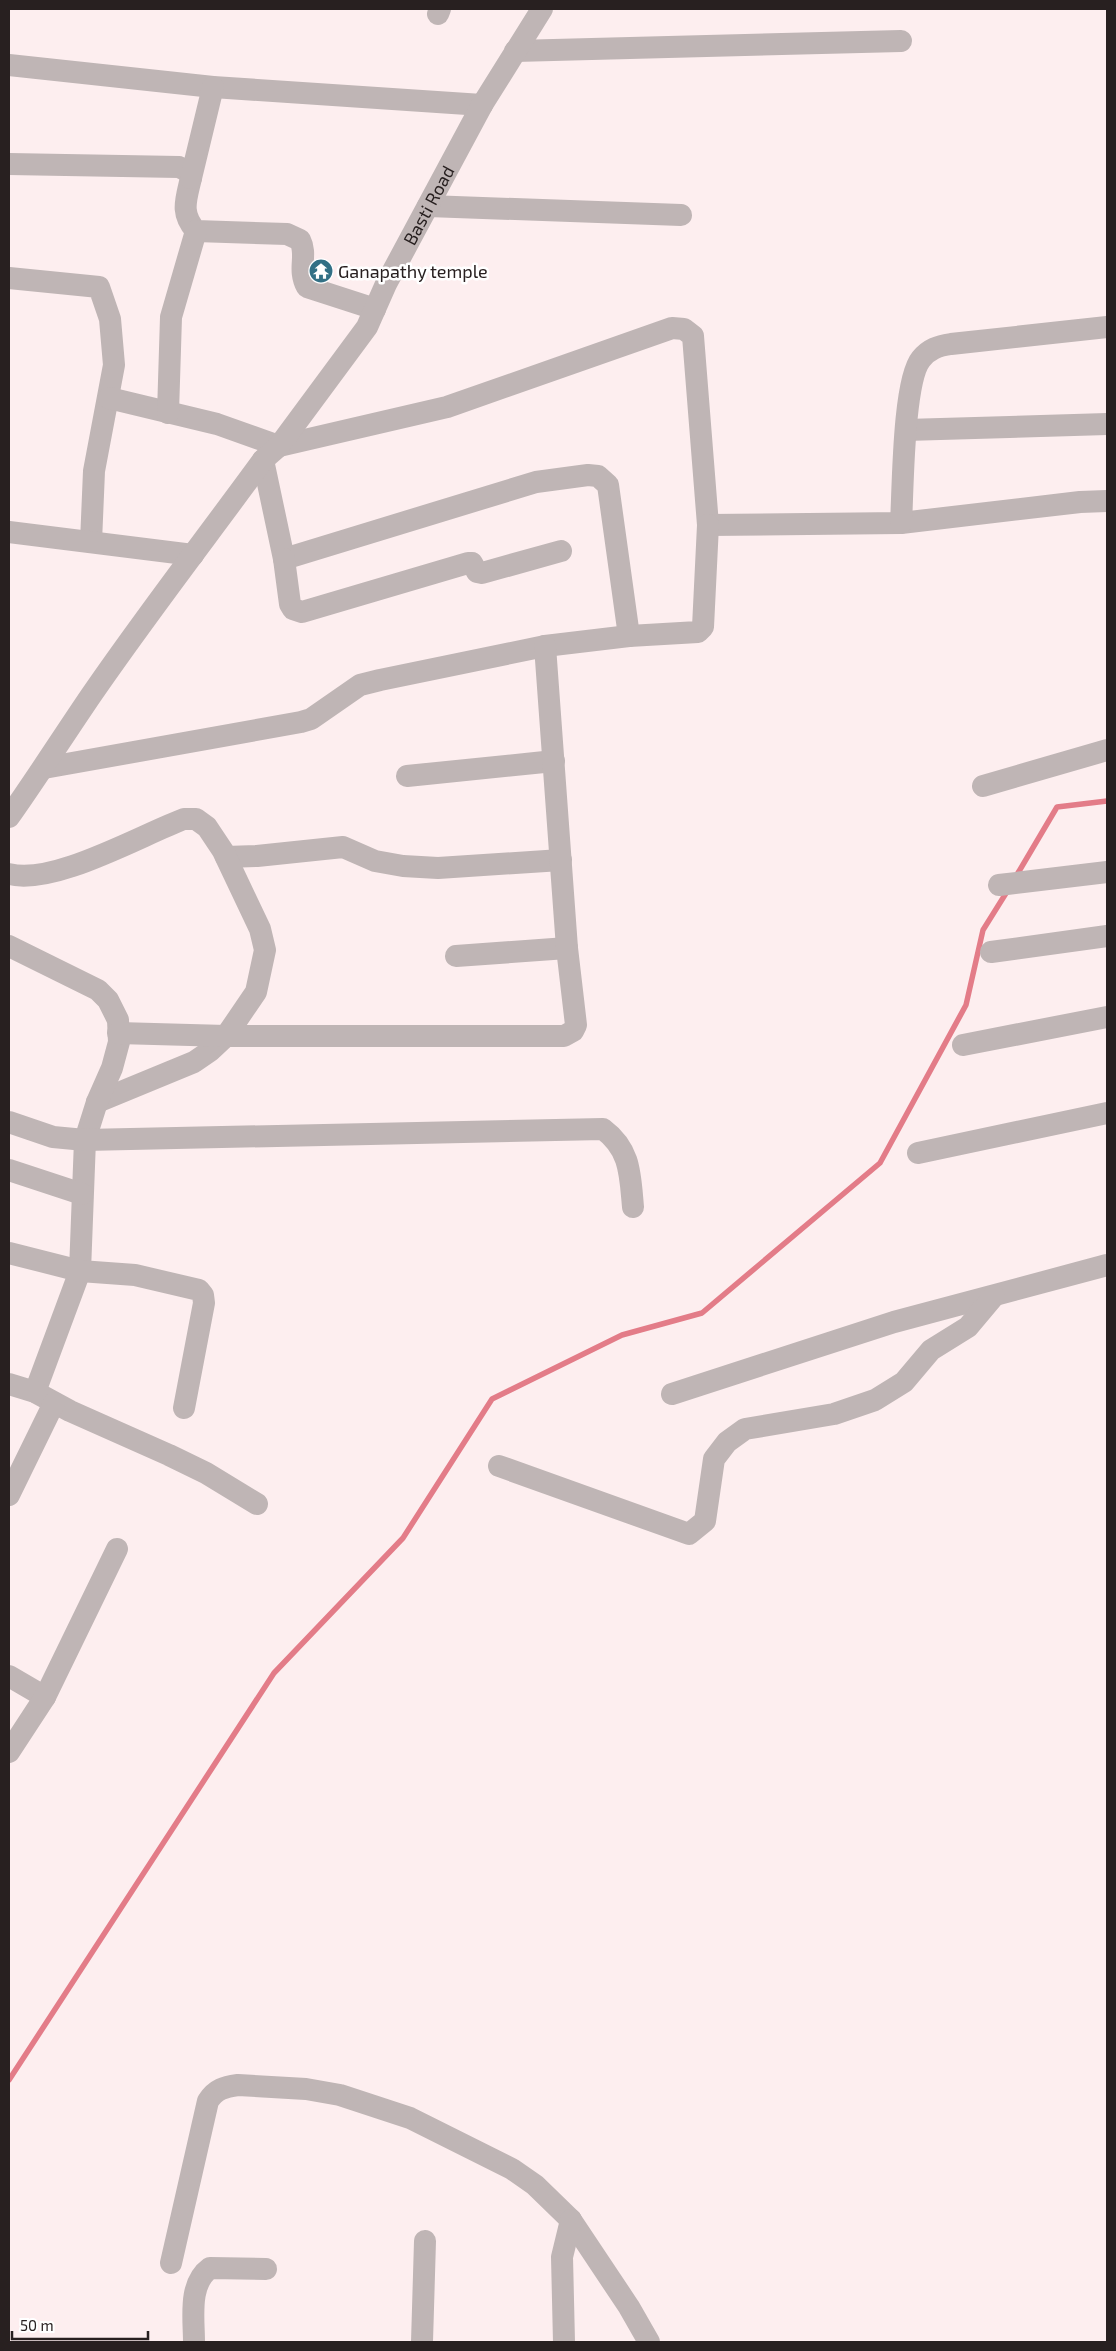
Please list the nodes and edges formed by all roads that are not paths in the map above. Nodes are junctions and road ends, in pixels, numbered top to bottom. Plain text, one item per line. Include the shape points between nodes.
1 (542, 9) edge
2 (901, 41) dead end
3 (515, 51) junction
4 (9, 65) edge
5 (213, 87) junction
6 (482, 105) junction
7 (9, 164) edge
8 (191, 178) junction
9 (428, 206) junction
10 (681, 215) dead end
11 (196, 231) junction
12 (9, 278) edge
13 (375, 309) junction
14 (1107, 328) edge
15 (109, 398) junction
16 (168, 413) junction
17 (1107, 424) edge
18 (906, 430) junction
19 (271, 453) junction
20 (1107, 501) edge
21 (900, 522) junction
22 (708, 525) junction
23 (9, 532) edge
24 (92, 542) junction
25 (561, 551) dead end
26 (193, 555) junction
27 (284, 559) junction
28 (629, 636) junction
29 (545, 646) junction
30 (1107, 750) edge
31 (554, 761) junction
32 (44, 768) junction
33 (407, 776) dead end
34 (983, 786) dead end
35 (9, 817) edge
36 (226, 857) junction
37 (561, 860) junction
38 (1107, 872) edge
39 (9, 874) edge
40 (999, 885) dead end
41 (1107, 936) edge
42 (9, 946) edge
43 (567, 948) junction
44 (991, 952) dead end
45 (456, 956) dead end
46 (1107, 1017) edge
47 (118, 1033) junction
48 (226, 1036) junction
49 (963, 1045) dead end
50 (97, 1102) junction
51 (1107, 1113) edge
52 (9, 1122) edge
53 (85, 1140) junction
54 (918, 1153) dead end
55 (9, 1170) edge
56 (82, 1194) junction
57 (633, 1207) dead end
58 (9, 1253) edge
59 (1107, 1265) edge
60 (80, 1271) junction
61 (994, 1296) junction
62 (9, 1384) edge
63 (35, 1392) junction
64 (672, 1394) dead end
65 (54, 1403) junction
66 (184, 1408) dead end
67 (499, 1466) dead end
68 (9, 1495) edge
69 (257, 1504) dead end
70 (117, 1549) dead end
71 (9, 1676) edge
72 (45, 1697) junction
73 (9, 1752) edge
74 (571, 2220) junction
75 (425, 2242) dead end
76 (171, 2263) dead end
77 (266, 2269) dead end
78 (194, 2342) edge
79 (422, 2342) edge
80 (564, 2342) edge
81 (649, 2342) edge

1 - 3 street, Basti Road
2 - 3 street
3 - 6 street, Basti Road
4 - 5 street
5 - 6 street
5 - 8 street
6 - 9 street, Basti Road
7 - 8 street via 179,167
8 - 11 street via 185,206 188,221
9 - 10 street
9 - 13 street, Basti Road
11 - 13 street via 287,234 300,240 304,248 300,270 307,287
11 - 16 street via 171,317
12 - 15 street via 98,287 110,319 114,365
13 - 19 street, Basti Road via 367,328
14 - 18 street via 933,348 919,361 914,373
15 - 16 street
15 - 24 street via 94,471
16 - 19 street via 217,424
17 - 18 street
18 - 21 street
19 - 22 street via 447,407 672,328 684,329 693,336
19 - 26 street, Basti Road
19 - 27 street
20 - 21 street
21 - 22 street
22 - 28 street via 703,627 695,632
23 - 24 street
24 - 26 street
25 - 27 street via 482,574 468,563 302,612 290,604
26 - 32 street, Basti Road via 92,694
27 - 28 street via 536,482 598,476 608,485
28 - 29 street
29 - 31 street
29 - 32 street via 360,685 311,718 284,726
30 - 34 street
31 - 33 street
31 - 37 street
32 - 35 street, Basti Road
36 - 37 street via 342,848 375,861 438,868
36 - 39 street via 207,827 196,820 184,819 95,858 42,874
36 - 48 street via 260,929 264,950 256,992
37 - 43 street
38 - 40 street
41 - 44 street
42 - 47 street via 98,990 108,1000 118,1020
43 - 45 street
43 - 48 street via 576,1025 573,1032 564,1036
46 - 49 street
47 - 48 street
47 - 50 street via 119,1042 112,1068
48 - 50 street via 194,1062
50 - 53 street
51 - 54 street
52 - 53 street via 53,1137
53 - 56 street
53 - 57 street via 602,1129 616,1139 623,1152 629,1170
55 - 56 street
56 - 60 street
58 - 60 street
59 - 61 street
60 - 63 street
60 - 66 street via 135,1275 199,1290 203,1295
61 - 64 street via 894,1322
61 - 67 street via 968,1327 931,1350 904,1382 875,1400 834,1414 745,1429 727,1442 714,1459 705,1521 689,1534
62 - 63 street
63 - 65 street
65 - 68 street
65 - 69 street via 206,1473
70 - 72 street
71 - 72 street
72 - 73 street
74 - 76 street via 535,2185 512,2169 410,2118 322,2091 238,2085 214,2092 208,2101
74 - 80 street via 562,2257
74 - 81 street
75 - 79 street
77 - 78 street via 210,2268 204,2273 196,2286

